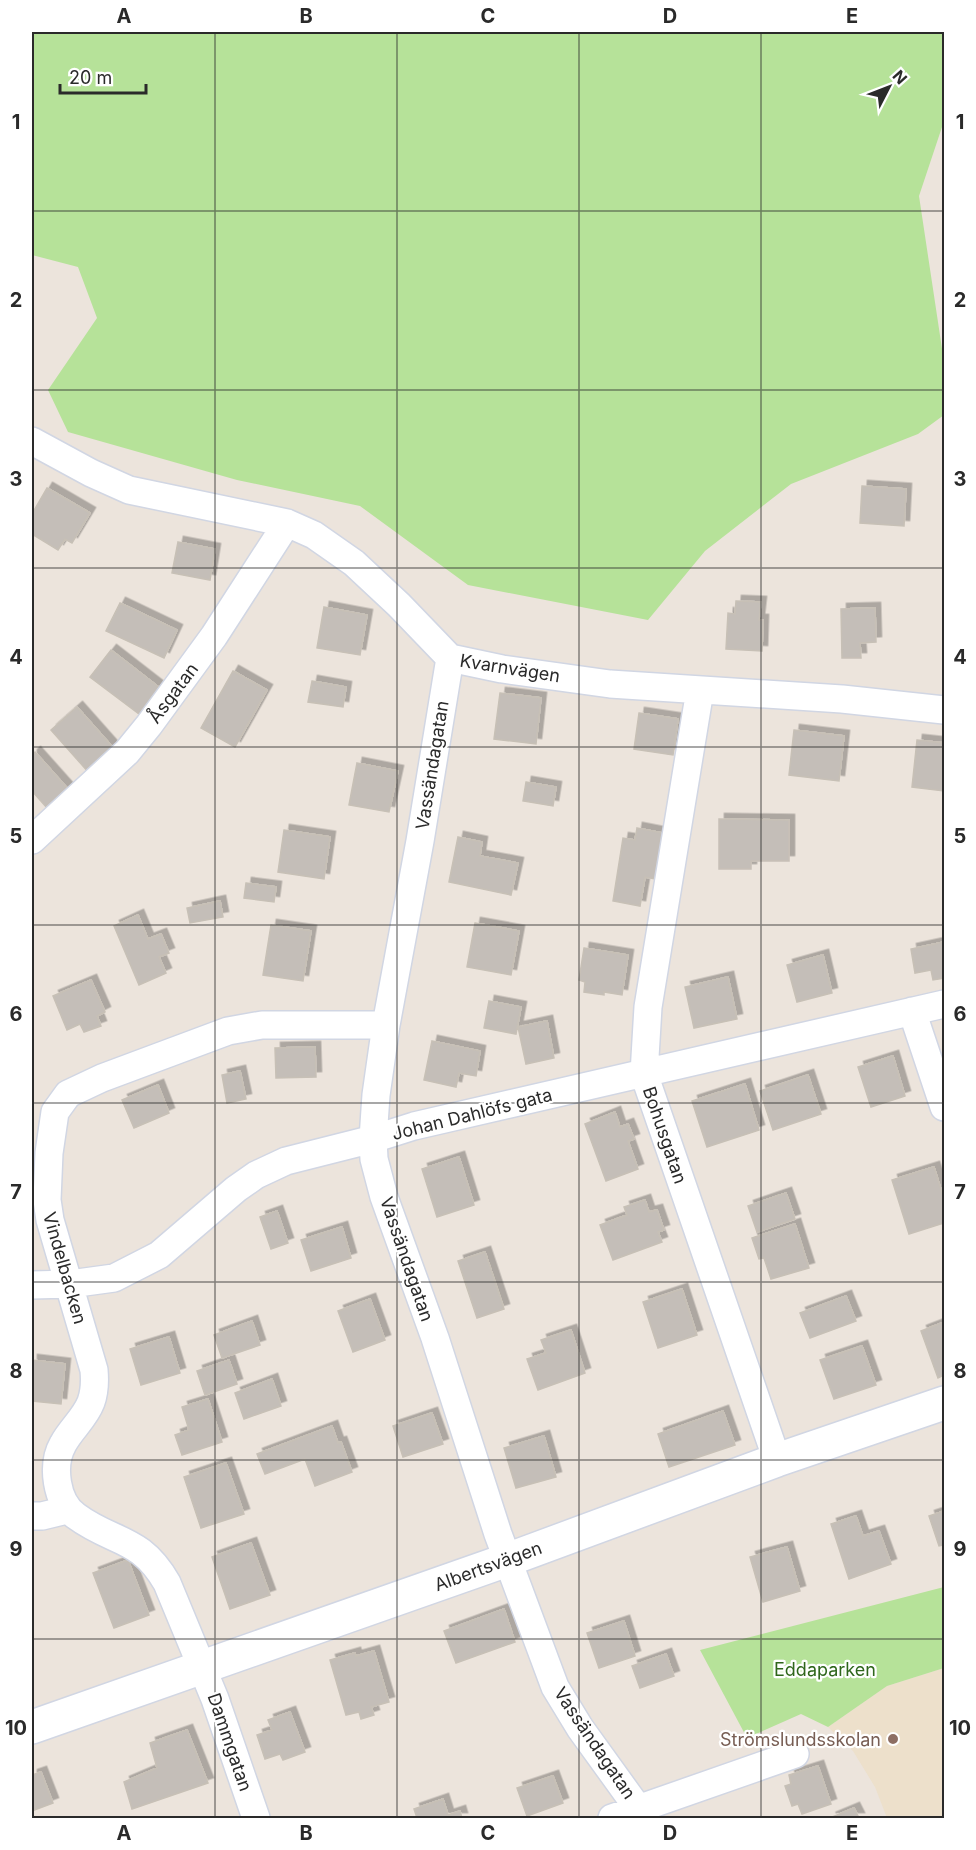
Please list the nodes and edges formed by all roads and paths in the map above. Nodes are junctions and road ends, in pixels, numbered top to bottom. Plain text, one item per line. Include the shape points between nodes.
1 (32, 441) edge
2 (287, 523) junction
3 (450, 658) junction
4 (700, 690) junction
5 (945, 710) edge
6 (32, 840) edge
7 (945, 1004) edge
8 (912, 1011) junction
9 (386, 1024) junction
10 (644, 1074) junction
11 (945, 1107) edge
12 (373, 1139) junction
13 (70, 1284) junction
14 (32, 1285) edge
15 (945, 1403) edge
16 (777, 1460) junction
17 (67, 1510) junction
18 (32, 1516) edge
19 (507, 1560) junction
20 (201, 1667) junction
21 (32, 1727) edge
22 (795, 1755) dead end
23 (642, 1814) edge
24 (256, 1818) edge
25 (612, 1818) edge

1 - 2 street, Kvarnvägen via 129,490
2 - 3 street, Kvarnvägen via 314,535 354,563
2 - 6 street, Åsgatan via 214,636 149,725 127,752
3 - 4 street, Kvarnvägen via 610,684
3 - 9 street, Vassändagatan
4 - 5 street, Kvarnvägen
4 - 10 street, Bohusgatan via 648,1007
7 - 8 street, Johan Dahlöfs gata
8 - 10 street, Johan Dahlöfs gata
8 - 11 street
9 - 12 street, Vassändagatan
9 - 13 street, Vindelbacken via 262,1024 228,1031 68,1094 55,1112 47,1200
10 - 12 street, Johan Dahlöfs gata via 414,1126
10 - 16 street, Bohusgatan
12 - 13 street, Johan Dahlöfs gata via 286,1161 256,1175 159,1255 114,1278
12 - 19 street, Vassändagatan via 384,1197 435,1338
13 - 14 street, Johan Dahlöfs gata
13 - 17 street, Vindelbacken via 95,1386 85,1414 60,1453 57,1478
15 - 16 street, Albertsvägen
16 - 19 street, Albertsvägen
17 - 18 street
17 - 20 street via 149,1557 167,1583
19 - 20 street, Albertsvägen
19 - 23 street, Vassändagatan via 555,1687
20 - 21 street, Albertsvägen
20 - 24 street, Dammgatan
22 - 23 street
23 - 25 street

